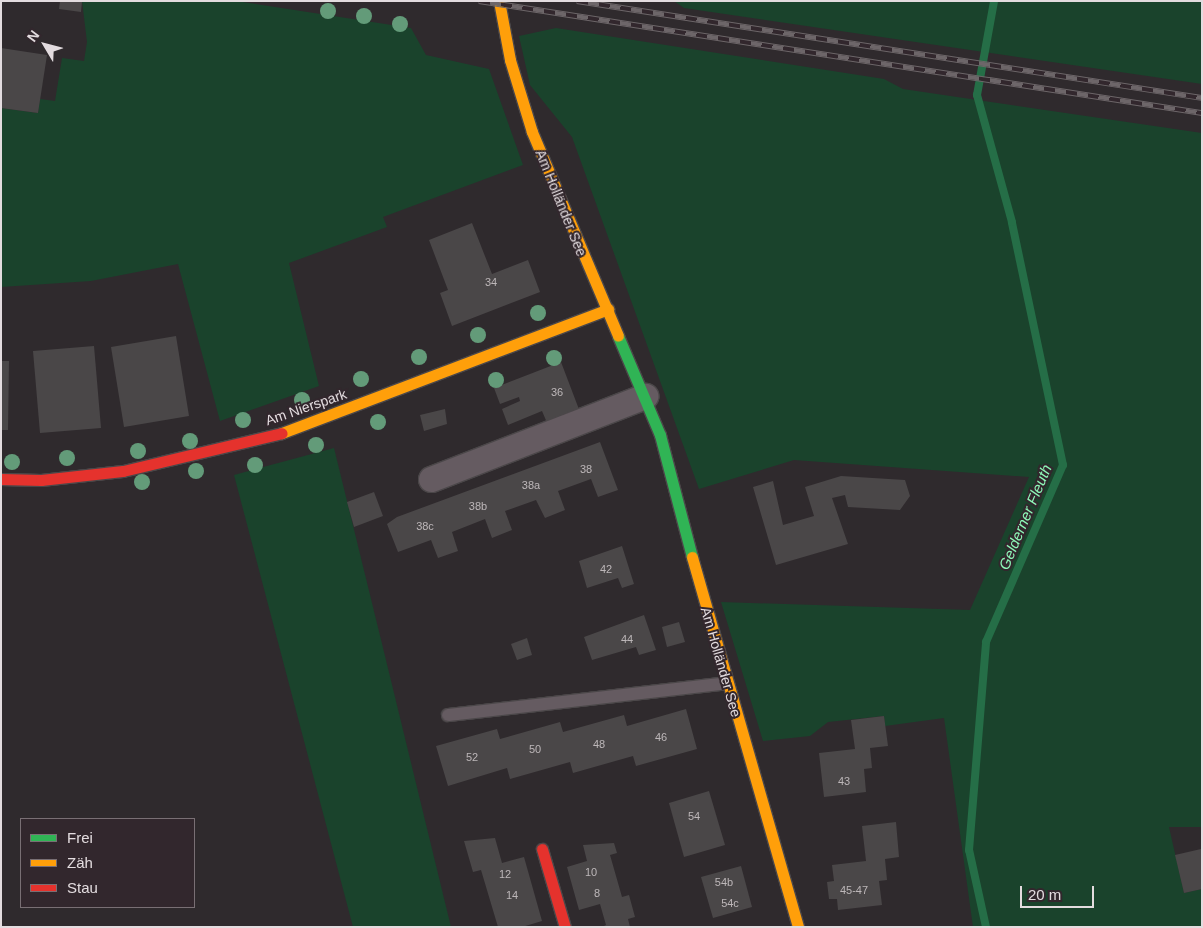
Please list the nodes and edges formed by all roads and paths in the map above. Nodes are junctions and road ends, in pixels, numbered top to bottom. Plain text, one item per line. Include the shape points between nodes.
1 (500, 1) edge
2 (608, 309) junction
3 (645, 396) junction
4 (1, 479) edge
5 (432, 479) dead end
6 (727, 683) junction
7 (448, 715) dead end
8 (542, 849) dead end
9 (565, 927) edge
10 (798, 927) edge

1 - 2 street, Am Holländer See via 510,60 532,132
2 - 3 street, Am Holländer See
2 - 4 street, Am Nierspark via 280,434 123,471 41,480
3 - 5 street
3 - 6 street, Am Holländer See via 660,435
6 - 7 lane
6 - 10 street, Am Holländer See
8 - 9 street

